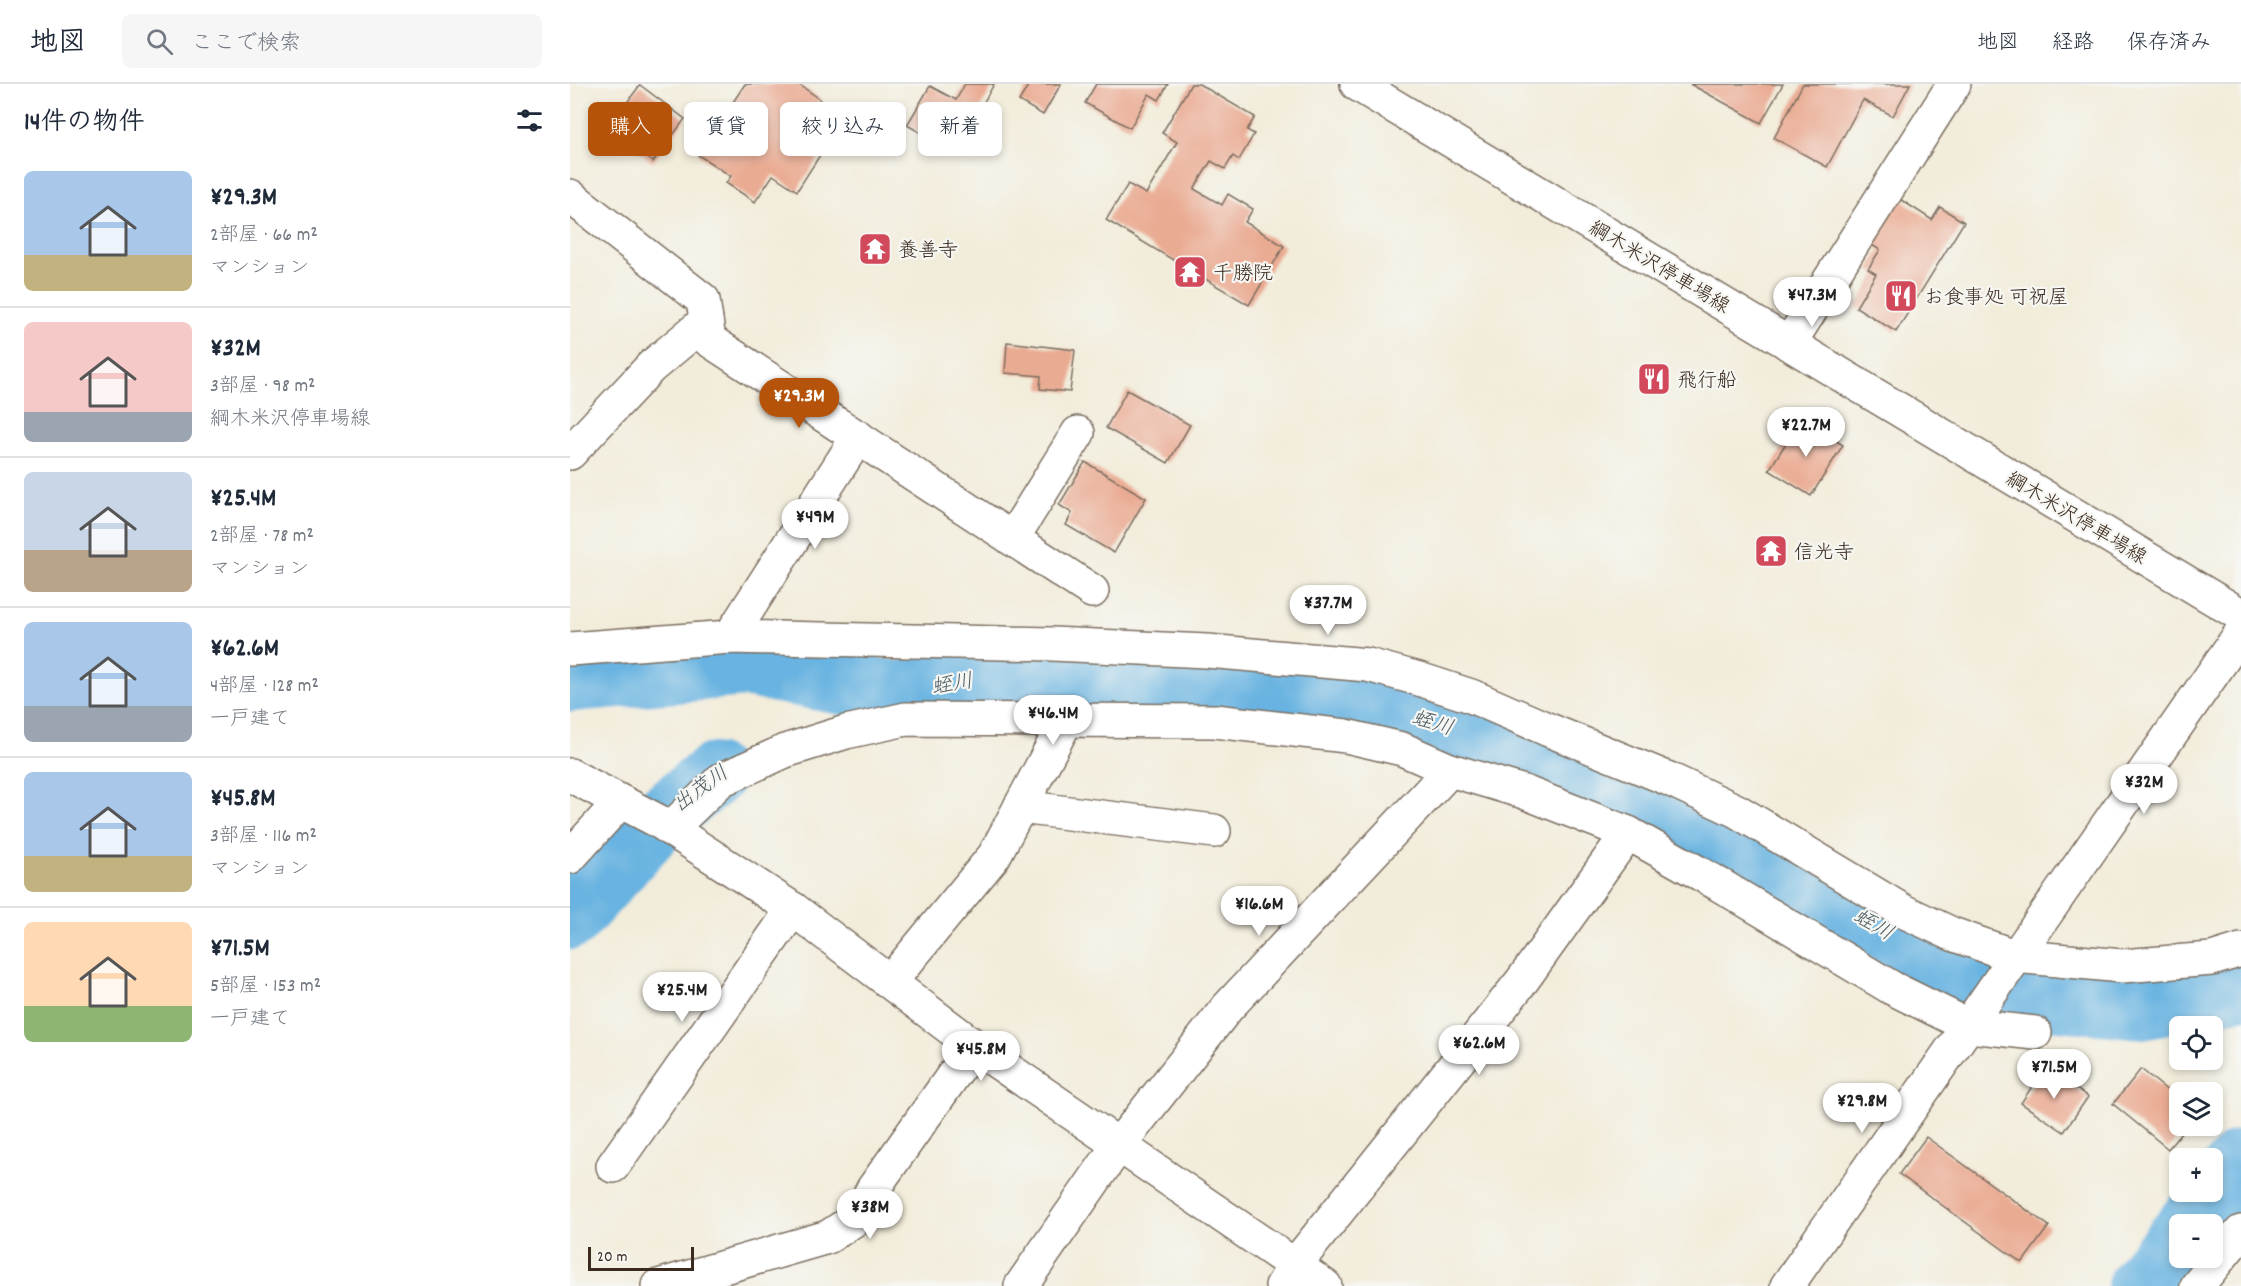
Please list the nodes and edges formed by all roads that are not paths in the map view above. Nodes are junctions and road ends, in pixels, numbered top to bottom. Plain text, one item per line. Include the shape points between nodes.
1 (1357, 84) edge
2 (1954, 84) edge
3 (570, 196) edge
4 (706, 321) junction
5 (1789, 344) junction
6 (1078, 433) dead end
7 (858, 437) junction
8 (570, 453) edge
9 (1012, 539) junction
10 (1092, 591) dead end
11 (2241, 615) edge
12 (2241, 633) edge
13 (730, 637) junction
14 (570, 648) edge
15 (1066, 721) junction
16 (1450, 770) junction
17 (570, 775) edge
18 (1020, 807) junction
19 (645, 815) junction
20 (1214, 831) dead end
21 (1628, 833) junction
22 (570, 857) edge
23 (793, 909) junction
24 (2241, 950) edge
25 (2010, 963) junction
26 (890, 982) junction
27 (1974, 1019) junction
28 (2035, 1033) dead end
29 (974, 1046) junction
30 (1118, 1146) junction
31 (613, 1166) dead end
32 (2241, 1232) edge
33 (1288, 1276) edge
34 (658, 1286) edge
35 (1021, 1286) edge
36 (1325, 1286) edge
37 (1787, 1286) edge
38 (2198, 1286) edge

1 - 5 street, 綱木米沢停車場線
2 - 5 street
3 - 4 street via 703,300
4 - 7 street via 710,340
4 - 8 street via 651,367
5 - 11 street, 綱木米沢停車場線
6 - 9 street
7 - 9 street
7 - 13 street
9 - 10 street
12 - 25 street
13 - 14 street
13 - 25 street via 1076,645 1368,665 1471,696 1669,779 1737,811 1902,911
15 - 16 street via 1215,721 1346,736 1402,748
15 - 18 street
15 - 19 street via 906,719 846,732 785,751
16 - 21 street via 1524,792
16 - 30 street via 1227,1008
17 - 19 street
18 - 20 street
18 - 26 street via 994,856
19 - 22 street
19 - 23 street
21 - 27 street via 1892,988
21 - 33 street via 1522,981
23 - 26 street
23 - 31 street
24 - 25 street via 2212,959 2122,966
25 - 27 street
26 - 29 street
27 - 28 street
27 - 37 street
29 - 30 street
29 - 34 street via 856,1218 828,1237
30 - 33 street
30 - 35 street
32 - 38 street
33 - 36 street

